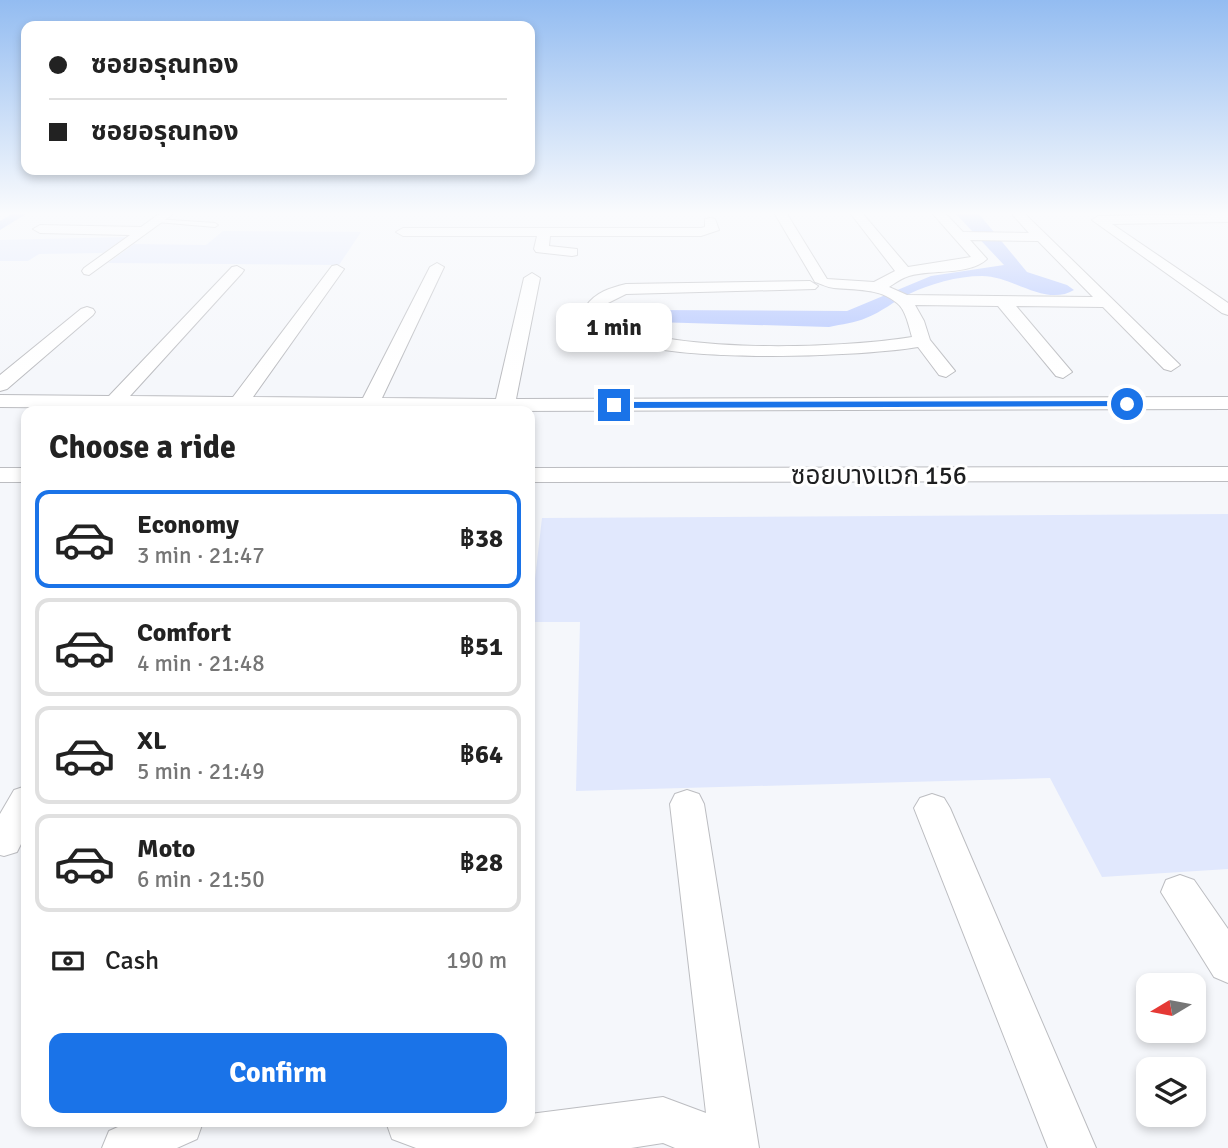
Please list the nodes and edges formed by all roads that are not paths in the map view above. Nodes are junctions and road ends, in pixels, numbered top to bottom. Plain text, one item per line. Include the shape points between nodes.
1 (437, 267) dead end
2 (94, 268) edge
3 (811, 268) edge
4 (900, 268) edge
5 (933, 268) edge
6 (1074, 268) edge
7 (1167, 268) edge
8 (337, 269) dead end
9 (237, 270) dead end
10 (89, 271) dead end
11 (904, 272) junction
12 (532, 278) dead end
13 (820, 283) junction
14 (892, 295) junction
15 (1002, 300) junction
16 (1108, 302) junction
17 (1228, 310) edge
18 (87, 312) dead end
19 (922, 341) junction
20 (1171, 365) dead end
21 (946, 371) dead end
22 (1063, 372) dead end
23 (0, 385) edge
24 (0, 401) edge
25 (239, 401) junction
26 (114, 402) junction
27 (370, 402) junction
28 (1228, 403) edge
29 (505, 405) junction
30 (1228, 474) edge
31 (0, 475) edge
32 (21, 475) edge
33 (535, 475) edge
34 (687, 804) dead end
35 (932, 808) dead end
36 (21, 813) edge
37 (10, 841) edge
38 (1180, 892) dead end
39 (1228, 963) edge
40 (433, 1131) edge
41 (734, 1148) edge
42 (1072, 1148) edge

1 - 27 street
2 - 10 street
3 - 13 street
4 - 11 street
5 - 11 street
6 - 16 street
7 - 17 street
8 - 25 street
9 - 26 street
11 - 14 street
12 - 29 street
13 - 14 street
13 - 19 street via 626,289 603,297 592,314 600,328 619,337 702,347 836,349
14 - 15 street
14 - 19 street via 916,321
15 - 16 street
15 - 22 street
16 - 20 street
18 - 23 street
19 - 21 street
24 - 26 street
25 - 26 street
25 - 27 street
27 - 29 street
28 - 29 street
30 - 33 street, ซอยบางแวก 156
31 - 32 street
34 - 41 street
35 - 42 street
36 - 37 street
38 - 39 street
40 - 41 street via 447,1136 534,1138 663,1120

